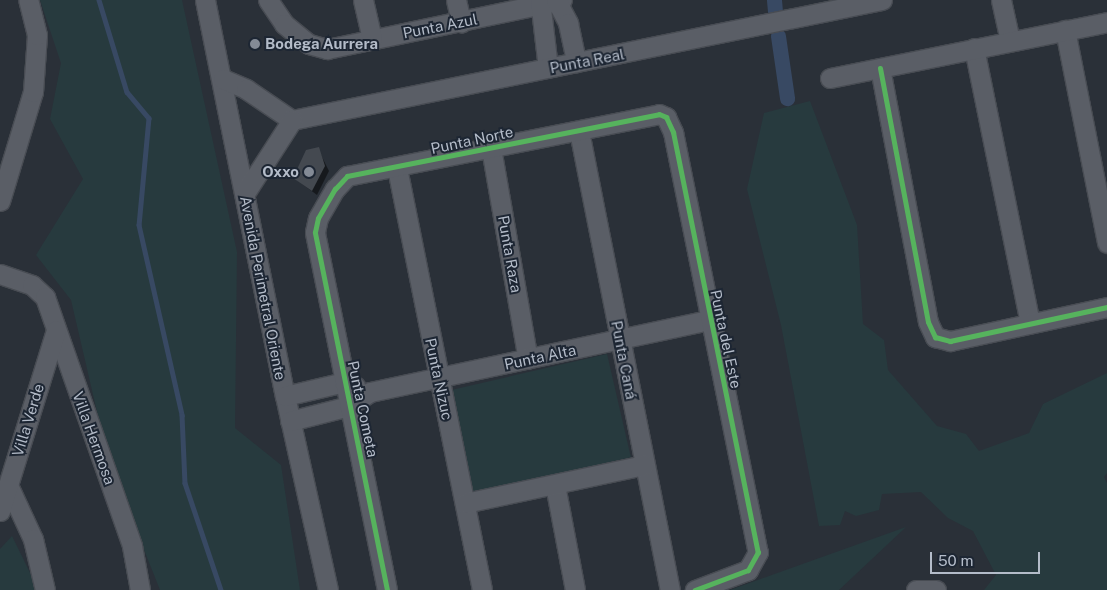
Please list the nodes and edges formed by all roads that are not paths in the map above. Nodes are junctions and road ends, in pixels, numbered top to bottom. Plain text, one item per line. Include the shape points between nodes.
1 (28, 0) edge
2 (205, 0) edge
3 (268, 0) edge
4 (363, 0) edge
5 (456, 0) edge
6 (882, 0) edge
7 (1001, 0) edge
8 (551, 1) edge
9 (461, 22) junction
10 (1107, 22) edge
11 (1065, 30) junction
12 (372, 39) junction
13 (1010, 42) junction
14 (974, 48) junction
15 (576, 62) junction
16 (548, 68) junction
17 (880, 68) junction
18 (830, 78) dead end
19 (223, 79) junction
20 (666, 117) joint
21 (292, 120) junction
22 (579, 131) junction
23 (491, 148) junction
24 (397, 168) junction
25 (244, 193) junction
26 (0, 201) edge
27 (315, 232) joint
28 (1107, 243) edge
29 (0, 274) edge
30 (1107, 307) edge
31 (709, 320) junction
32 (1030, 323) junction
33 (56, 330) junction
34 (619, 339) junction
35 (528, 359) junction
36 (439, 379) junction
37 (344, 382) junction
38 (370, 392) junction
39 (285, 396) junction
40 (349, 406) junction
41 (290, 420) junction
42 (644, 465) junction
43 (8, 485) junction
44 (556, 485) junction
45 (465, 503) junction
46 (0, 511) edge
47 (324, 586) edge
48 (45, 590) edge
49 (140, 590) edge
50 (387, 590) edge
51 (482, 590) edge
52 (576, 590) edge
53 (670, 590) edge
54 (695, 590) edge

1 - 26 street via 37,35 33,92
2 - 19 street, Avenida Perimetral Oriente
3 - 12 street, Punta Azul via 284,24 318,48
4 - 12 street
5 - 9 street
6 - 15 street, Punta Real
7 - 13 street
8 - 9 street, Punta Azul
8 - 15 street via 568,23
8 - 16 street
9 - 12 street, Punta Azul
10 - 11 street
11 - 13 street
11 - 28 street
13 - 14 street
14 - 17 street
14 - 32 street
15 - 16 street, Punta Real
16 - 21 street, Punta Real
17 - 18 street
17 - 32 street via 932,333 939,340 950,341
19 - 21 street via 246,89
19 - 25 street, Avenida Perimetral Oriente
20 - 22 street, Punta Norte via 659,114
20 - 31 street, Punta del Este via 673,132
21 - 25 street
22 - 23 street, Punta Norte
22 - 34 street, Punta Caná
23 - 24 street, Punta Norte
23 - 35 street, Punta Raza
24 - 27 street, Punta Norte via 347,176 339,181 318,218
24 - 36 street, Punta Nizuc
25 - 39 street, Avenida Perimetral Oriente
27 - 37 street, Punta Cometa
29 - 33 street, Villa Hermosa via 39,289
30 - 32 street
31 - 34 street, Punta Alta
31 - 54 street, Punta del Este via 758,552 754,565 741,574
33 - 43 street, Villa Verde
33 - 49 street, Villa Hermosa via 132,546
34 - 35 street, Punta Alta
34 - 42 street, Punta Caná
35 - 36 street, Punta Alta
36 - 38 street, Punta Alta
36 - 45 street, Punta Nizuc
37 - 38 street
37 - 39 street
37 - 40 street, Punta Cometa
38 - 40 street, Punta Alta
39 - 41 street, Avenida Perimetral Oriente
40 - 41 street, Punta Alta
40 - 50 street, Punta Cometa
41 - 47 street, Avenida Perimetral Oriente
42 - 44 street
42 - 53 street, Punta Caná
43 - 46 street, Villa Verde
43 - 48 street via 33,539
44 - 45 street
44 - 52 street
45 - 51 street, Punta Nizuc

